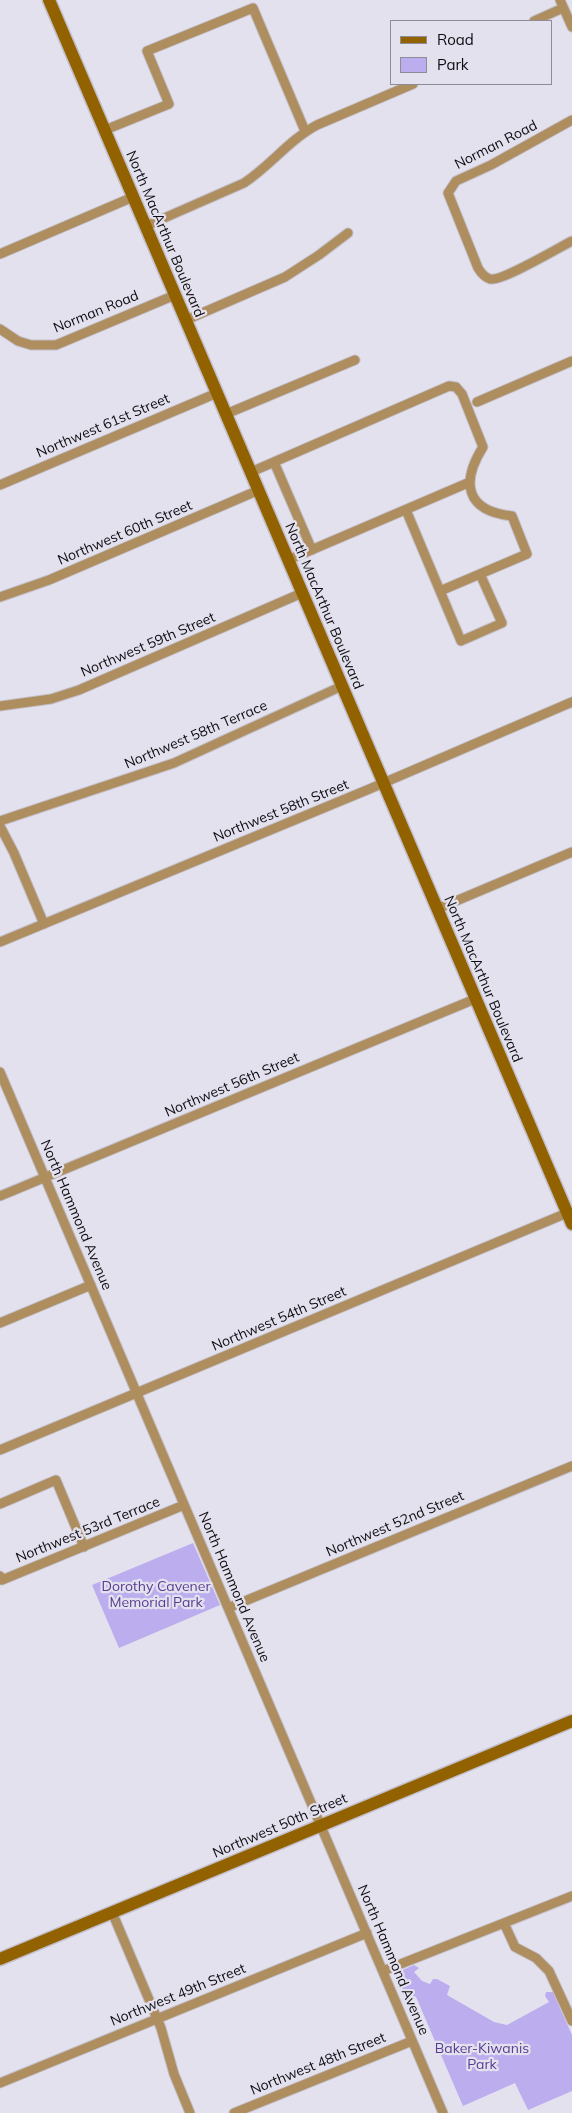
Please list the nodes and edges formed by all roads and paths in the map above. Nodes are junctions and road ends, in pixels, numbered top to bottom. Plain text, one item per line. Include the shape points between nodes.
1 (49, 0) edge
2 (562, 4) edge
3 (536, 20) edge
4 (572, 26) edge
5 (411, 85) edge
6 (572, 120) edge
7 (105, 130) junction
8 (305, 131) junction
9 (133, 198) junction
10 (146, 226) junction
11 (348, 233) dead end
12 (572, 241) edge
13 (0, 254) edge
14 (175, 294) junction
15 (186, 320) junction
16 (0, 329) edge
17 (355, 360) dead end
18 (572, 360) edge
19 (217, 393) junction
20 (477, 402) dead end
21 (226, 414) junction
22 (274, 462) junction
23 (251, 472) junction
24 (470, 482) junction
25 (0, 485) edge
26 (259, 490) junction
27 (406, 510) junction
28 (312, 550) junction
29 (288, 560) junction
30 (480, 574) junction
31 (440, 591) junction
32 (302, 593) junction
33 (0, 597) edge
34 (342, 686) junction
35 (572, 702) edge
36 (0, 706) edge
37 (383, 783) junction
38 (0, 821) edge
39 (0, 826) edge
40 (572, 852) edge
41 (437, 909) junction
42 (44, 924) junction
43 (0, 942) edge
44 (476, 998) junction
45 (0, 1072) edge
46 (45, 1178) junction
47 (0, 1196) edge
48 (570, 1219) edge
49 (91, 1285) junction
50 (0, 1323) edge
51 (137, 1394) junction
52 (0, 1450) edge
53 (572, 1466) edge
54 (0, 1504) edge
55 (184, 1505) junction
56 (84, 1547) junction
57 (1, 1578) edge
58 (228, 1608) junction
59 (572, 1721) edge
60 (321, 1825) junction
61 (572, 1896) edge
62 (112, 1912) junction
63 (504, 1923) junction
64 (367, 1933) junction
65 (0, 1959) edge
66 (383, 1972) junction
67 (157, 2019) junction
68 (572, 2021) edge
69 (412, 2041) junction
70 (0, 2083) edge
71 (190, 2113) edge
72 (234, 2113) edge
73 (443, 2113) edge

1 - 7 main road, North MacArthur Boulevard
2 - 3 street
2 - 4 street
5 - 8 street
6 - 12 street, Norman Road via 456,181 448,193 478,268 490,279 505,276
7 - 8 street via 169,104 147,51 252,8
7 - 9 main road, North MacArthur Boulevard
8 - 10 street via 244,183
9 - 10 main road, North MacArthur Boulevard
9 - 13 street
10 - 14 main road, North MacArthur Boulevard
11 - 15 street via 285,277
14 - 15 main road, North MacArthur Boulevard
14 - 16 street, Norman Road via 56,345 32,345 18,341
15 - 19 main road, North MacArthur Boulevard
17 - 21 street
18 - 20 street
19 - 21 main road, North MacArthur Boulevard
19 - 25 street, Northwest 61st Street
21 - 23 main road, North MacArthur Boulevard
22 - 23 street
22 - 24 street via 449,386 456,387 462,394 484,447 470,472
22 - 28 street
23 - 26 main road, North MacArthur Boulevard
24 - 27 street
24 - 30 street via 472,494 482,507 512,516 527,554
26 - 29 main road, North MacArthur Boulevard
26 - 33 street, Northwest 60th Street via 50,580
27 - 28 street
27 - 31 street
28 - 29 street
29 - 32 main road, North MacArthur Boulevard
30 - 31 street
30 - 31 street via 502,623 461,641
32 - 34 main road, North MacArthur Boulevard
32 - 36 street, Northwest 59th Street via 79,690 50,699
34 - 37 main road, North MacArthur Boulevard
34 - 38 street, Northwest 58th Terrace via 174,762
35 - 37 street, Northwest 58th Street
37 - 41 main road, North MacArthur Boulevard
37 - 42 street, Northwest 58th Street
39 - 42 street
40 - 41 street
41 - 44 main road, North MacArthur Boulevard
42 - 43 street, Northwest 58th Street
44 - 46 street, Northwest 56th Street
44 - 48 main road, North MacArthur Boulevard
45 - 46 street, North Hammond Avenue
46 - 47 street, Northwest 56th Street
46 - 49 street, North Hammond Avenue
48 - 51 street, Northwest 54th Street
49 - 50 street
49 - 51 street, North Hammond Avenue
51 - 52 street, Northwest 54th Street
51 - 55 street, North Hammond Avenue
53 - 58 street, Northwest 52nd Street
54 - 56 street via 56,1480
55 - 56 street, Northwest 53rd Terrace
55 - 58 street, North Hammond Avenue
56 - 57 street, Northwest 53rd Terrace
58 - 60 street, North Hammond Avenue
59 - 60 main road, Northwest 50th Street
60 - 62 main road, Northwest 50th Street
60 - 64 street, North Hammond Avenue
61 - 63 street
62 - 65 main road, Northwest 50th Street
62 - 67 street
63 - 66 street
63 - 68 street via 515,1947 536,1958 549,1971
64 - 66 street, North Hammond Avenue
64 - 67 street, Northwest 49th Street
66 - 69 street, North Hammond Avenue
67 - 70 street, Northwest 49th Street
67 - 71 street
69 - 72 street, Northwest 48th Street
69 - 73 street, North Hammond Avenue

